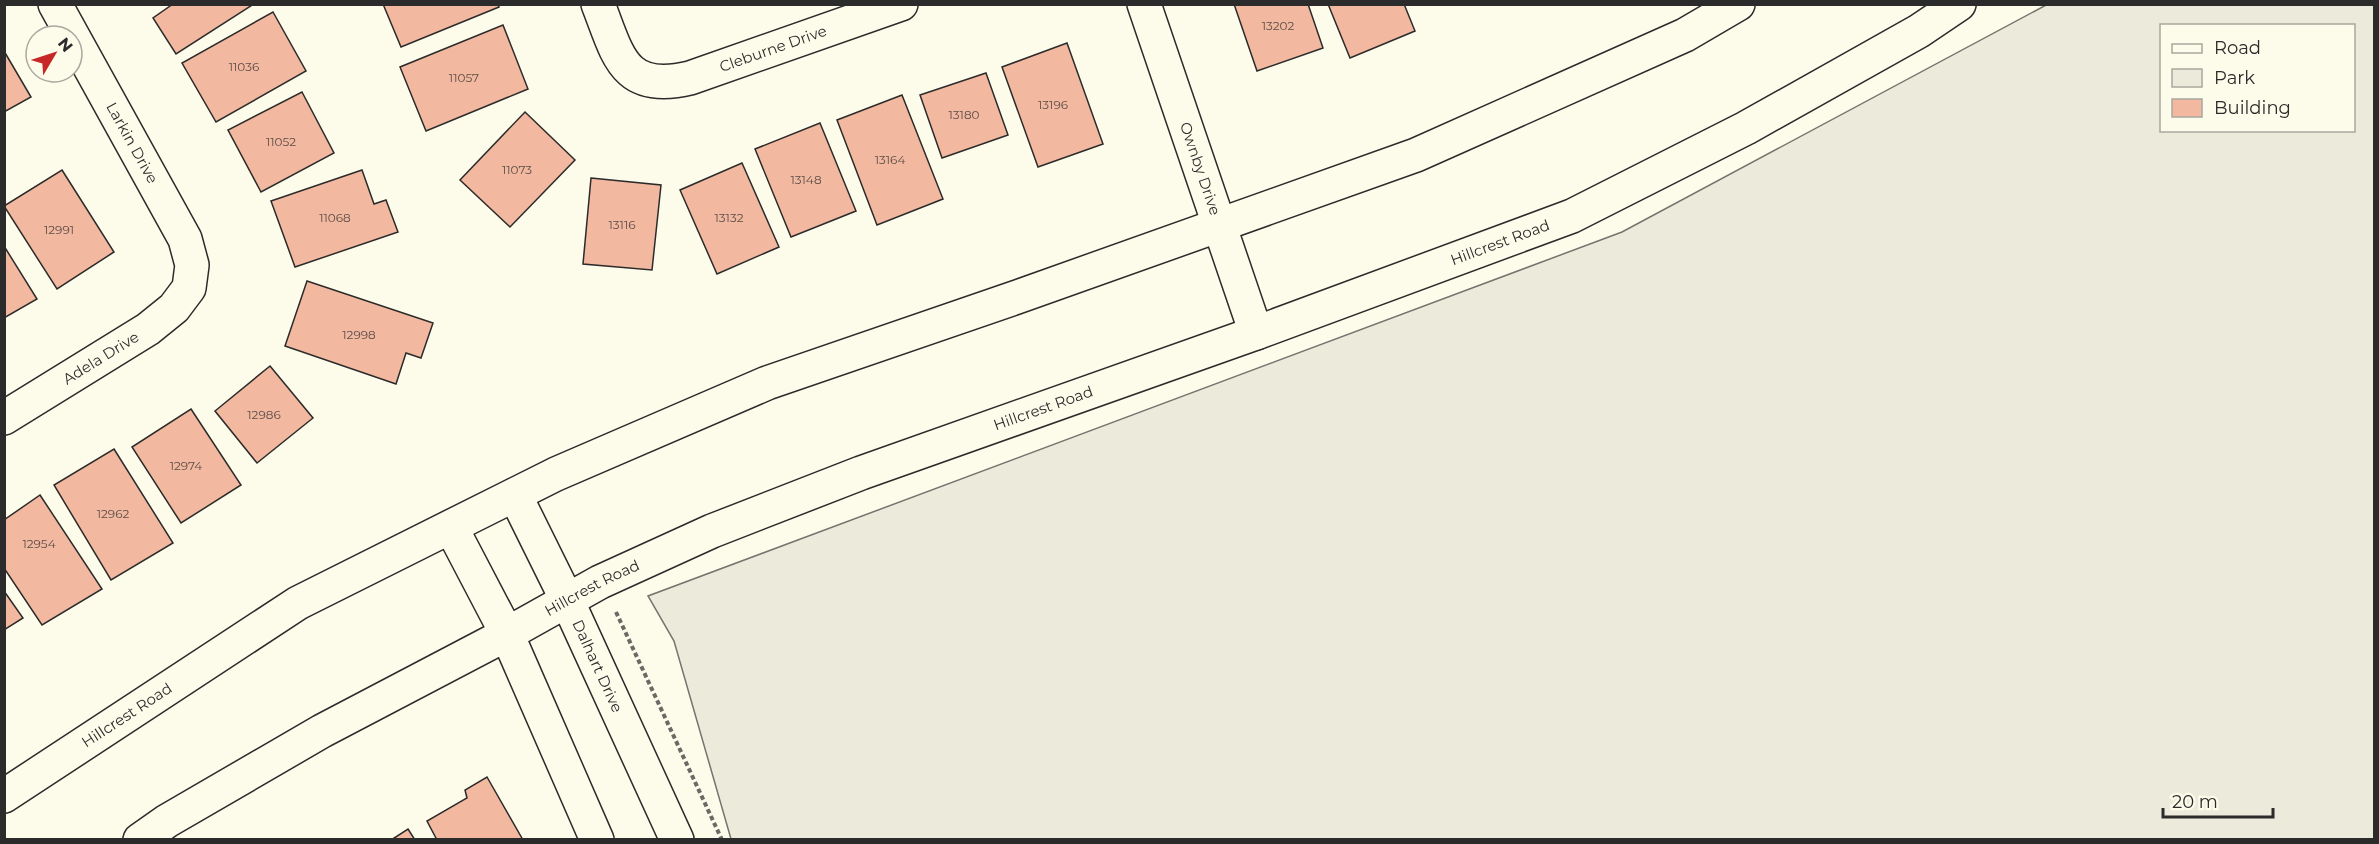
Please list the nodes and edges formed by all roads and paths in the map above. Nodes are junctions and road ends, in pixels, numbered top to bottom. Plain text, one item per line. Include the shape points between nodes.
1 (55, 4) edge
2 (598, 4) edge
3 (901, 4) edge
4 (1144, 4) edge
5 (1738, 4) edge
6 (1959, 4) edge
7 (1219, 224) junction
8 (189, 288) joint
9 (1256, 333) junction
10 (4, 418) edge
11 (515, 495) junction
12 (451, 527) junction
13 (567, 600) junction
14 (614, 609) dead end
15 (507, 634) junction
16 (4, 796) edge
17 (140, 840) edge
18 (597, 840) edge
19 (677, 840) edge
20 (722, 840) edge

1 - 8 main road, Larkin Drive via 185,239 192,265
2 - 3 main road, Cleburne Drive via 622,64 660,82 690,78
4 - 7 main road, Ownby Drive
5 - 7 main road, Hillcrest Road via 1685,35 1416,154
6 - 9 main road, Hillcrest Road via 1919,31 1746,128 1572,216
7 - 9 main road, Ownby Drive
7 - 11 main road, Hillcrest Road via 767,383
8 - 10 main road, Adela Drive via 174,308 148,329
9 - 13 main road, Hillcrest Road via 861,473 712,531
11 - 12 main road, Hillcrest Road
11 - 13 main road, Dalhart Drive
12 - 15 main road
12 - 16 main road, Hillcrest Road via 298,603
13 - 15 main road, Hillcrest Road
13 - 19 main road, Dalhart Drive
14 - 20 path
15 - 17 main road, Hillcrest Road via 322,731
15 - 18 main road

